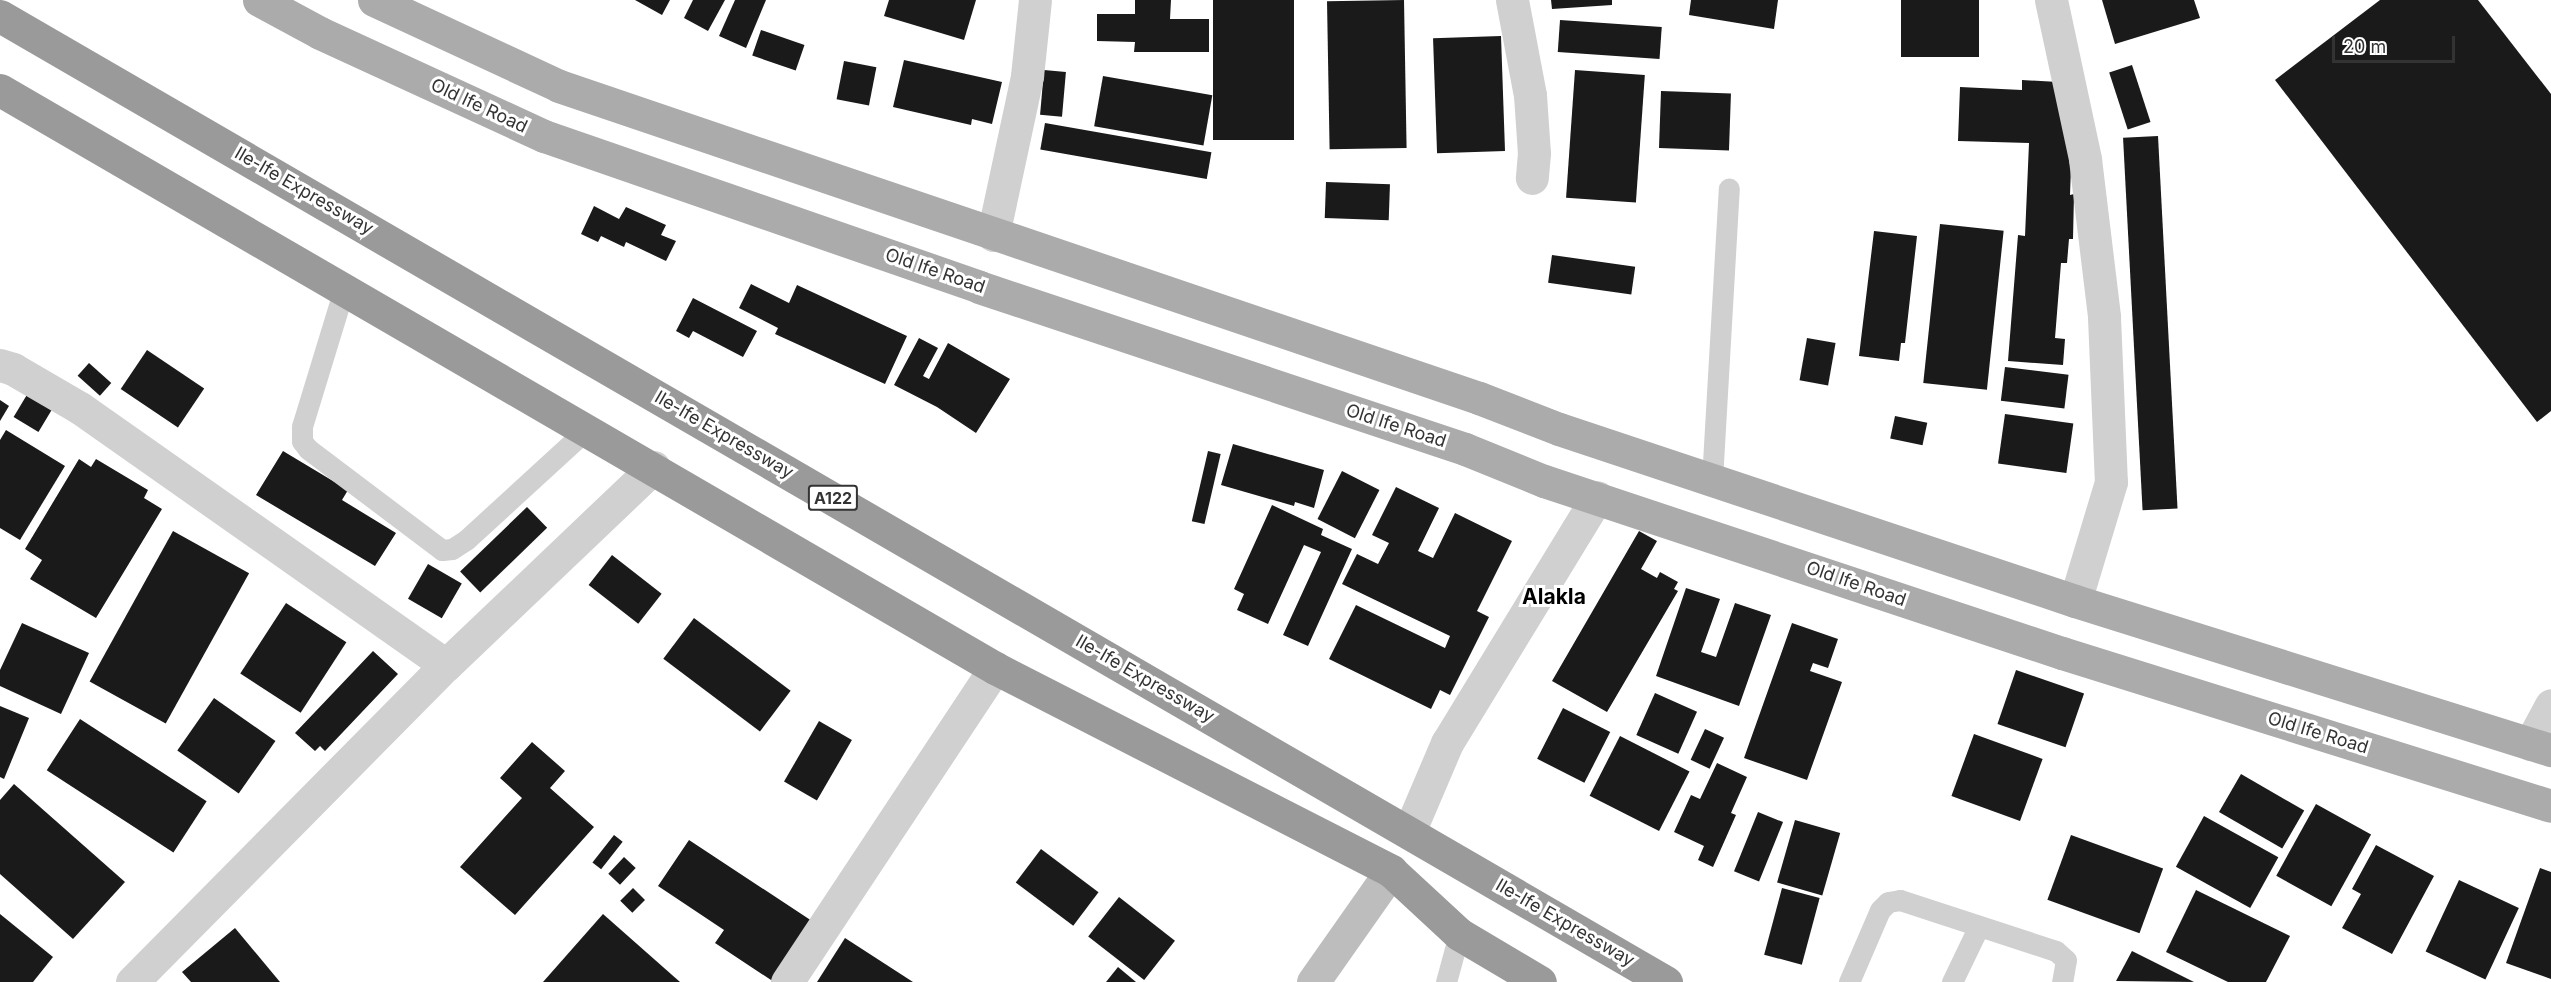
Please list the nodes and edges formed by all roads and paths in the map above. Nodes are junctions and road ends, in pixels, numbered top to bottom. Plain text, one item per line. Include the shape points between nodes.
1 (259, 0) edge
2 (374, 0) edge
3 (1035, 0) edge
4 (1512, 0) edge
5 (2051, 0) edge
6 (0, 15) edge
7 (0, 90) edge
8 (1532, 178) dead end
9 (1729, 188) dead end
10 (993, 235) junction
11 (344, 289) junction
12 (0, 365) edge
13 (1479, 398) junction
14 (586, 429) junction
15 (1465, 449) junction
16 (654, 467) junction
17 (1712, 480) junction
18 (1597, 497) junction
19 (2075, 601) junction
20 (446, 665) junction
21 (995, 668) junction
22 (2551, 705) edge
23 (2540, 747) edge
24 (2551, 806) edge
25 (1409, 832) junction
26 (1391, 871) junction
27 (1979, 926) junction
28 (1459, 934) junction
29 (132, 982) edge
30 (787, 982) edge
31 (1313, 982) edge
32 (1446, 982) edge
33 (1540, 982) edge
34 (1666, 982) edge
35 (1849, 982) edge
36 (1952, 982) edge
37 (2062, 982) edge

1 - 15 main road, Old Ife Road via 320,33 544,136
2 - 10 main road via 560,86
3 - 10 street via 1027,76
4 - 8 street via 1530,95
5 - 19 street via 2085,159 2104,317 2110,482
6 - 25 highway, Ile-Ife Expressway / A122
7 - 11 highway
9 - 17 lane
10 - 13 main road
11 - 14 highway
11 - 14 lane via 302,426 302,441 442,550 466,540
12 - 20 street via 80,408
13 - 15 main road
13 - 17 main road
14 - 16 highway
15 - 18 main road, Old Ife Road via 1544,481
16 - 20 street
16 - 21 highway
17 - 19 main road
18 - 24 main road, Old Ife Road via 2062,653
18 - 25 street via 1446,743
19 - 23 main road
20 - 29 street
21 - 26 highway
21 - 30 street
22 - 23 street
25 - 34 highway, Ile-Ife Expressway / A122
26 - 28 highway
26 - 31 street
27 - 35 lane via 1900,900 1888,902 1880,910
27 - 36 lane
27 - 37 lane via 2056,951 2066,960
28 - 32 lane
28 - 33 highway

